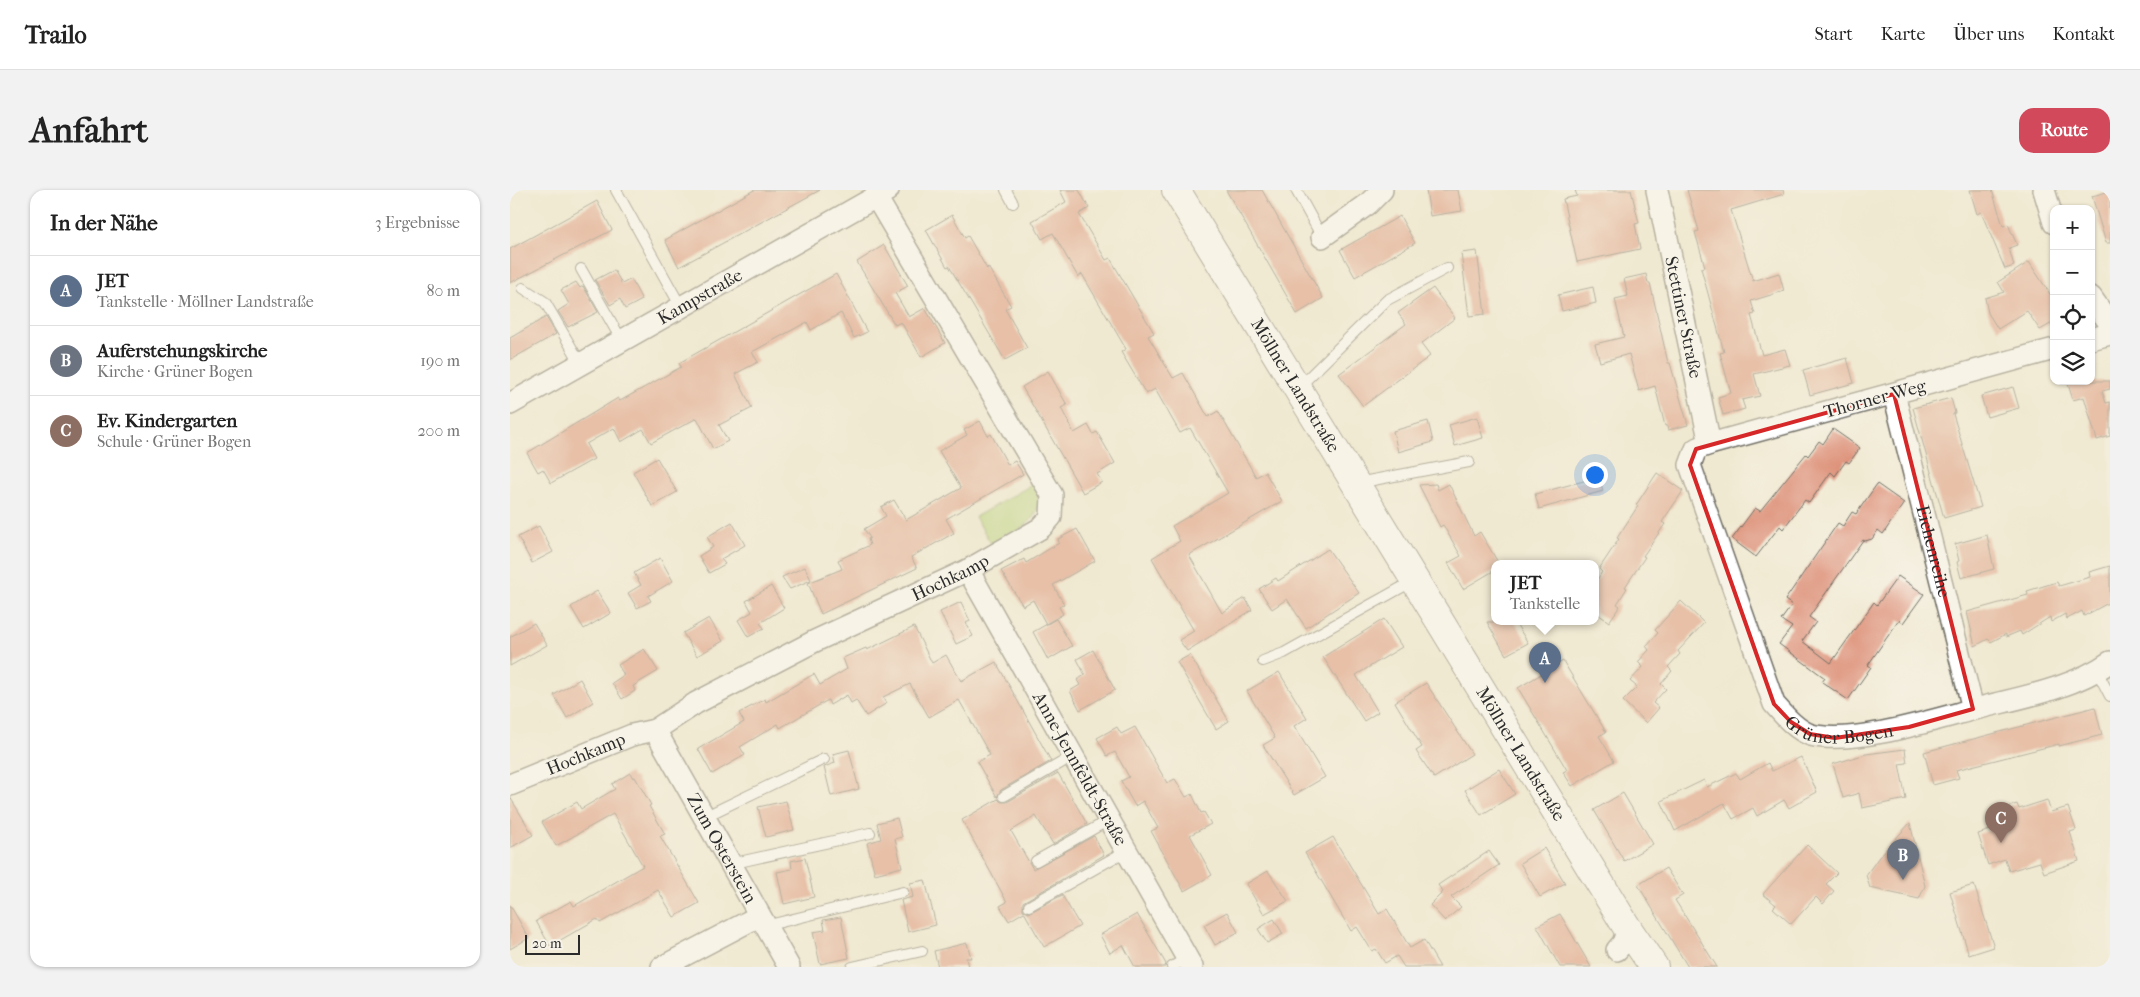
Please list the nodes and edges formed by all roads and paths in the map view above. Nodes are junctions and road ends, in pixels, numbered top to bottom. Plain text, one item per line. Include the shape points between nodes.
1 (616, 190) edge
2 (1006, 190) edge
3 (1176, 190) edge
4 (1296, 190) edge
5 (1382, 190) edge
6 (1657, 190) edge
7 (2044, 190) edge
8 (882, 193) edge
9 (1013, 203) dead end
10 (2050, 210) edge
11 (1322, 237) joint
12 (1447, 268) dead end
13 (581, 269) dead end
14 (523, 288) dead end
15 (2095, 303) edge
16 (681, 307) junction
17 (2110, 324) edge
18 (2110, 334) edge
19 (2095, 338) edge
20 (622, 341) junction
21 (2050, 350) edge
22 (581, 364) junction
23 (1297, 389) junction
24 (1894, 394) junction
25 (510, 404) edge
26 (1703, 446) junction
27 (1469, 462) dead end
28 (1356, 484) junction
29 (968, 570) junction
30 (1416, 580) junction
31 (1263, 661) dead end
32 (2103, 666) edge
33 (2110, 696) edge
34 (1973, 709) junction
35 (655, 730) junction
36 (1073, 756) junction
37 (824, 759) dead end
38 (510, 785) edge
39 (1004, 796) dead end
40 (704, 817) junction
41 (1109, 820) junction
42 (870, 833) dead end
43 (1126, 851) junction
44 (1036, 861) dead end
45 (730, 864) junction
46 (903, 892) dead end
47 (1029, 906) dead end
48 (762, 921) junction
49 (922, 951) dead end
50 (1184, 964) edge
51 (662, 967) edge
52 (789, 967) edge
53 (852, 967) edge
54 (1654, 967) edge

1 - 16 lane
2 - 9 lane
3 - 23 main road, Möllner Landstraße
4 - 11 lane
5 - 11 street
6 - 26 street, Stettiner Straße
7 - 10 street
8 - 16 street, Kampstraße
8 - 29 street, Hochkamp via 1052,495 1051,517 1042,528
12 - 23 lane via 1387,300
13 - 20 lane
14 - 22 lane via 545,302
15 - 17 street
16 - 20 street, Kampstraße
18 - 19 street
20 - 22 street, Kampstraße
21 - 24 street, Thorner Weg
22 - 25 street, Kampstraße
23 - 28 main road, Möllner Landstraße
24 - 26 street, Thorner Weg
24 - 34 street, Eichenreihe
26 - 34 street, Grüner Bogen via 1690,465 1774,704 1791,722 1810,734 1835,738 1909,727
27 - 28 lane
28 - 30 main road, Möllner Landstraße
29 - 35 street, Hochkamp via 792,653 696,703
29 - 36 street, Anne-Jennfeldt-Straße
30 - 31 lane via 1284,653
30 - 54 main road, Möllner Landstraße via 1623,939
32 - 33 lane
32 - 34 street, Grüner Bogen via 2035,694
35 - 38 street, Hochkamp via 632,735
35 - 40 street, Zum Osterstein
36 - 39 lane
36 - 41 street, Anne-Jennfeldt-Straße
37 - 40 lane
40 - 45 street, Zum Osterstein
41 - 43 street, Anne-Jennfeldt-Straße
41 - 44 lane
42 - 45 lane
43 - 47 lane
43 - 50 street, Anne-Jennfeldt-Straße
45 - 48 street, Zum Osterstein
46 - 48 lane
48 - 51 street
48 - 52 street, Zum Osterstein
49 - 53 lane

